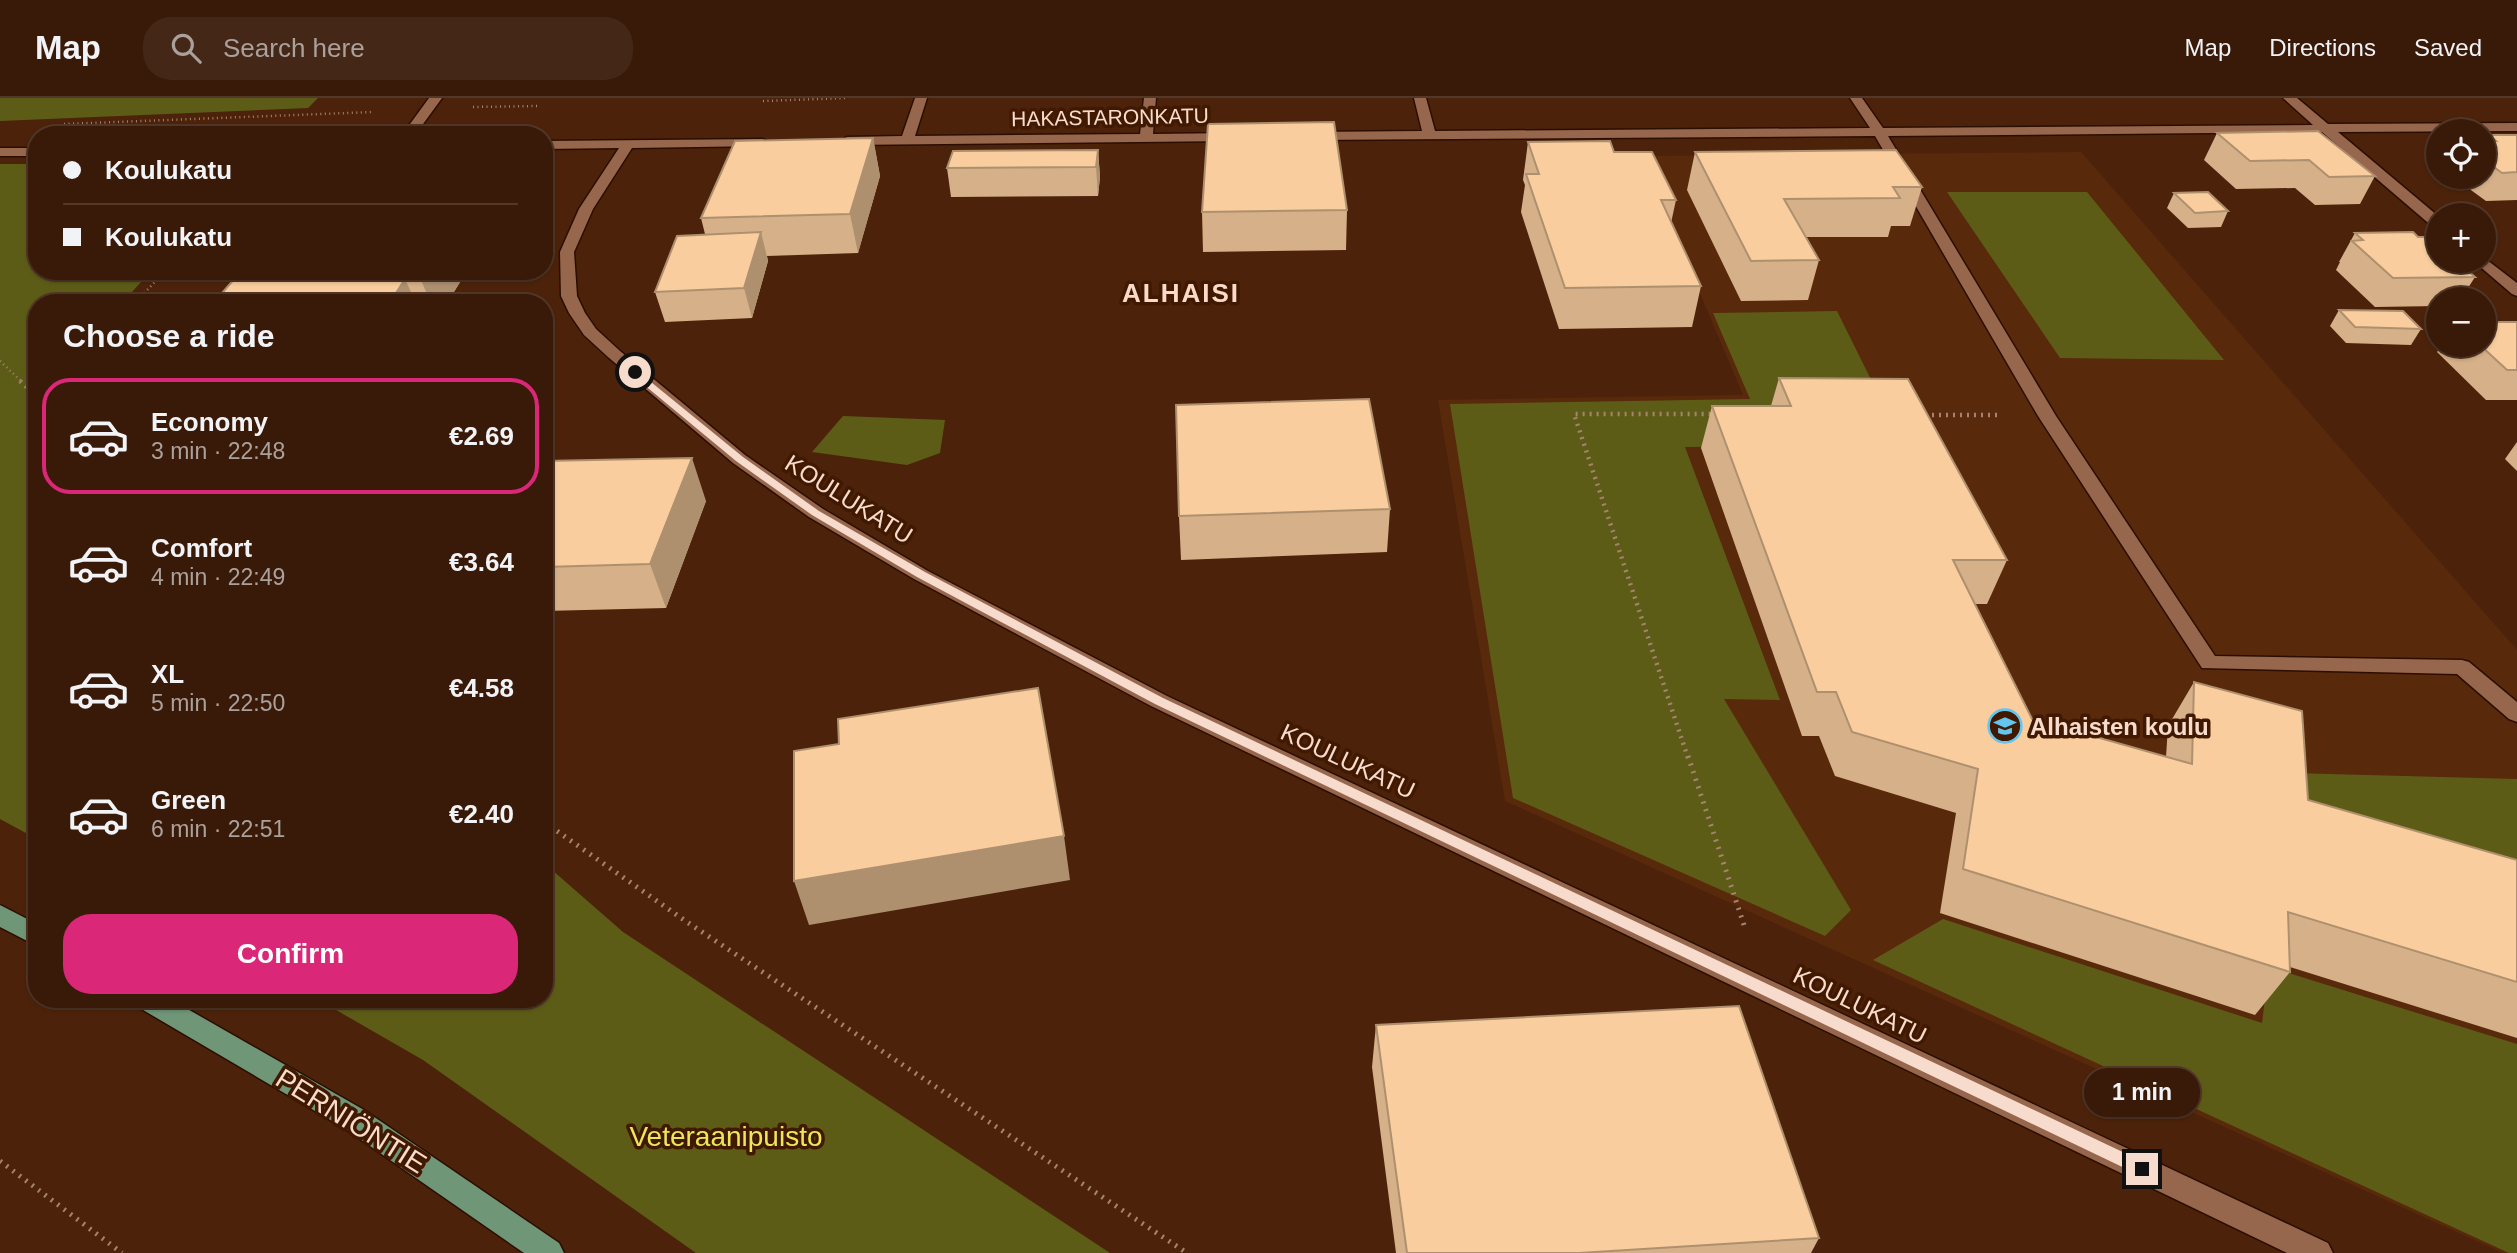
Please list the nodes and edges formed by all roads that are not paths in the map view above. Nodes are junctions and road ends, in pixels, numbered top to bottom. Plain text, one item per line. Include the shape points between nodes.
1 (436, 98) edge
2 (921, 98) edge
3 (1150, 98) edge
4 (1420, 98) edge
5 (1856, 98) edge
6 (2289, 98) edge
7 (415, 126) edge
8 (2517, 127) edge
9 (2326, 129) junction
10 (1879, 132) junction
11 (1429, 135) junction
12 (1294, 136) edge
13 (1254, 137) edge
14 (1146, 138) junction
15 (907, 141) junction
16 (782, 142) edge
17 (837, 142) edge
18 (628, 144) junction
19 (553, 145) edge
20 (0, 152) edge
21 (28, 152) edge
22 (2426, 213) edge
23 (2496, 273) edge
24 (2517, 291) edge
25 (2517, 714) edge
26 (0, 915) edge
27 (28, 931) edge
28 (162, 1008) edge
29 (549, 1253) edge
30 (2318, 1253) edge

1 - 7 street
2 - 15 street
3 - 14 street
4 - 11 street
5 - 10 street
6 - 9 street
8 - 9 street
9 - 10 street
9 - 22 street
10 - 11 street
10 - 25 street via 2047,416 2209,663 2462,667
11 - 12 street
13 - 14 street, HAKASTARONKATU
14 - 15 street, HAKASTARONKATU
15 - 17 street, HAKASTARONKATU
16 - 18 street
18 - 19 street
18 - 30 street, KOULUKATU via 586,209 567,252 569,296 590,332 606,347 739,459 816,513 921,575 1159,701
20 - 21 street
23 - 24 street
26 - 27 main road
28 - 29 main road, PERNIÖNTIE via 354,1119

